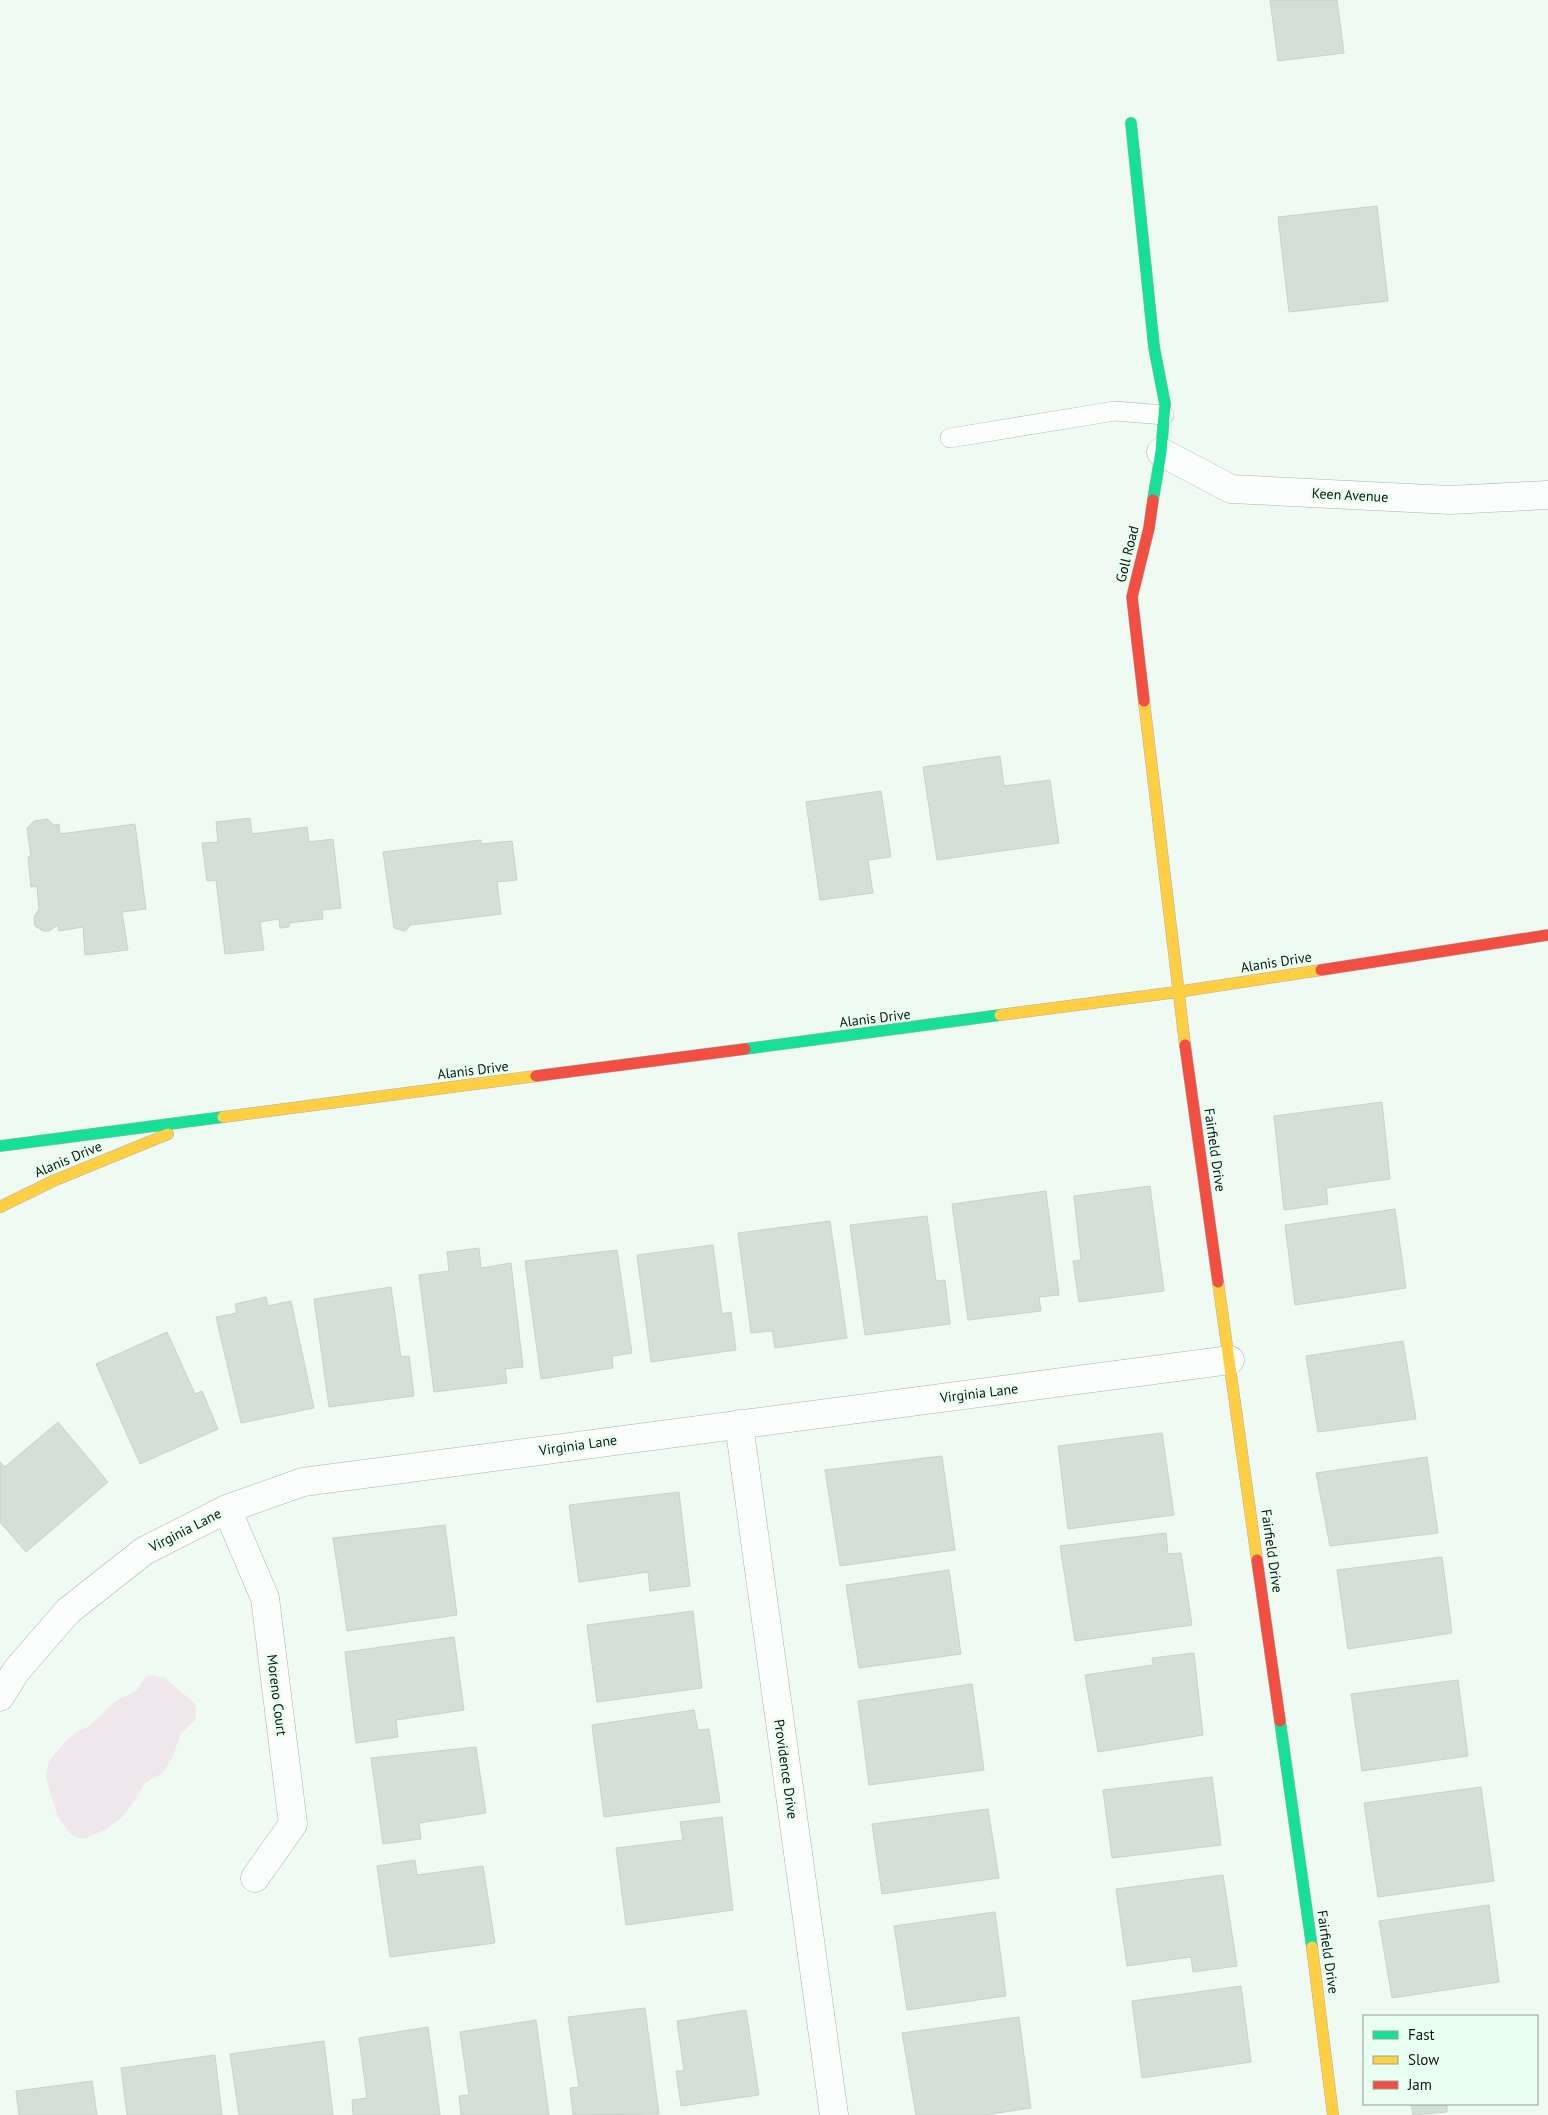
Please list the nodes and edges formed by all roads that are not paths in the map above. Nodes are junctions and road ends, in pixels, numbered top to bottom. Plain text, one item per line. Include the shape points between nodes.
1 (1131, 122) dead end
2 (1164, 415) junction
3 (950, 438) dead end
4 (1161, 452) junction
5 (1548, 495) edge
6 (1548, 936) edge
7 (1177, 992) junction
8 (204, 1120) junction
9 (0, 1146) edge
10 (0, 1206) edge
11 (1230, 1360) junction
12 (739, 1424) junction
13 (226, 1508) junction
14 (8, 1664) edge
15 (0, 1697) edge
16 (255, 1878) dead end
17 (834, 2115) edge
18 (1333, 2115) edge

1 - 2 street, Goll Road
2 - 3 lane via 1115,411
2 - 4 street, Goll Road
4 - 5 street, Keen Avenue via 1231,489 1450,500
4 - 7 street, Goll Road via 1149,528 1132,598
6 - 7 street, Alanis Drive
7 - 8 street, Alanis Drive
7 - 11 street, Fairfield Drive
8 - 9 street, Alanis Drive
8 - 10 street, Alanis Drive
11 - 12 street, Virginia Lane
11 - 18 street, Fairfield Drive
12 - 13 street, Virginia Lane via 303,1482
12 - 17 street, Providence Drive
13 - 14 street, Virginia Lane via 144,1551
13 - 16 street, Moreno Court via 265,1598 293,1824
14 - 15 street, Virginia Lane

